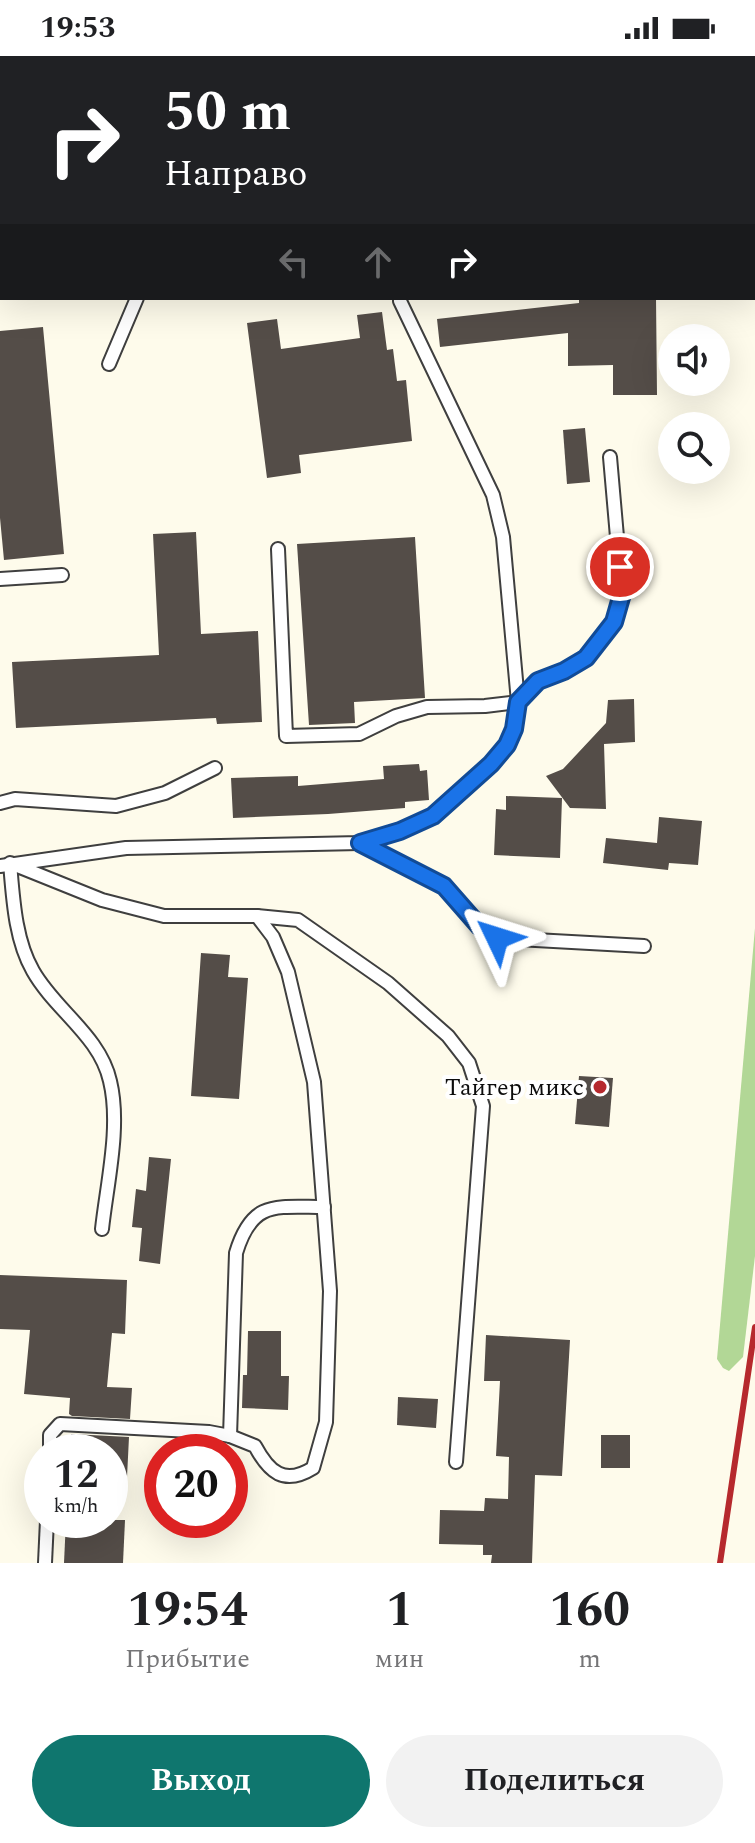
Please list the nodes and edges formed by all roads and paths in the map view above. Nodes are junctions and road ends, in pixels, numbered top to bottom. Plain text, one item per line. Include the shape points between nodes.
1 (136, 300) edge
2 (400, 301) dead end
3 (109, 364) dead end
4 (610, 457) dead end
5 (278, 549) dead end
6 (62, 575) dead end
7 (0, 579) edge
8 (518, 702) junction
9 (215, 768) dead end
10 (0, 803) edge
11 (360, 843) junction
12 (5, 864) edge
13 (257, 916) junction
14 (644, 946) dead end
15 (324, 1207) junction
16 (102, 1229) dead end
17 (51, 1434) edge
18 (216, 1434) edge
19 (230, 1434) edge
20 (248, 1443) edge
21 (456, 1462) dead end
22 (46, 1538) edge
23 (45, 1563) edge

1 - 3 lane
2 - 8 lane via 493,495 503,537
4 - 8 lane via 622,594 614,622 586,658 538,681
5 - 8 lane via 286,736 359,734 427,707
6 - 7 lane
8 - 11 lane via 507,745 459,794 433,816
9 - 10 lane via 165,793 116,806 15,799
11 - 12 lane via 126,848
11 - 14 lane via 444,886 479,926 497,938
12 - 13 lane via 102,900 164,916
12 - 16 lane via 33,972 99,1053 110,1080 114,1117
13 - 15 lane via 288,972 314,1082
13 - 21 lane via 298,920 317,932 388,983 448,1036 469,1063 483,1106
15 - 19 lane via 277,1207 255,1214 242,1232 236,1253
15 - 20 lane via 330,1291 326,1422 313,1468 300,1476 281,1475
17 - 18 lane via 60,1424
22 - 23 lane

